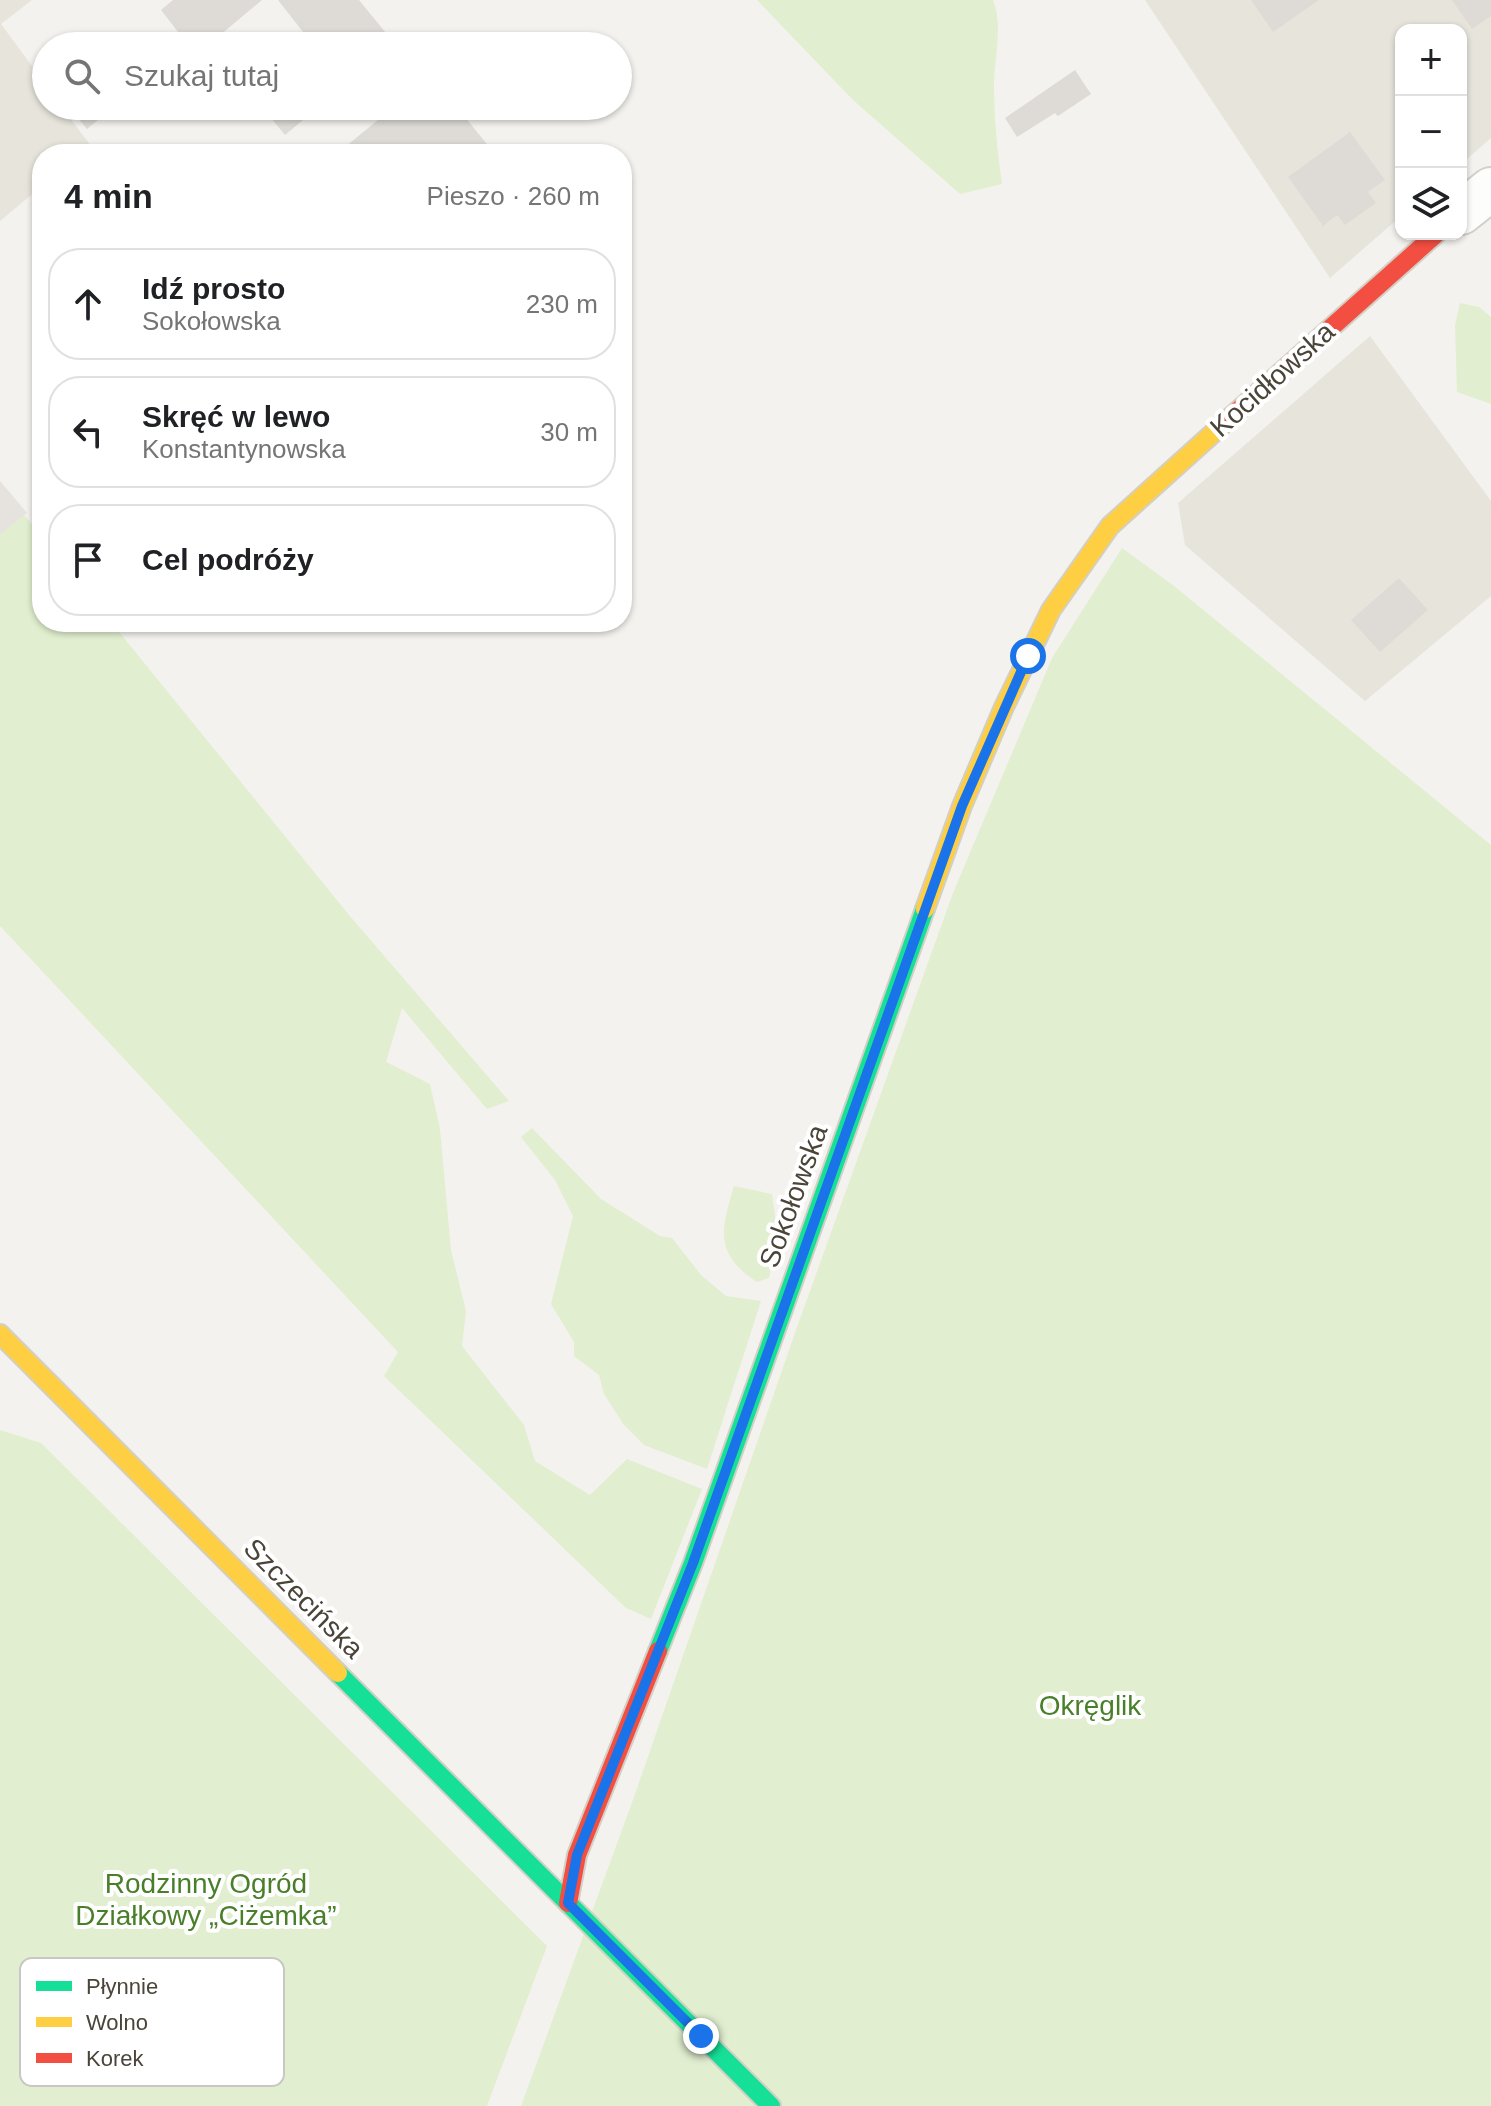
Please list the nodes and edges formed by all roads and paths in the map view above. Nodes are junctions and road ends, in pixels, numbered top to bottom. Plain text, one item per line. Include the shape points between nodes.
1 (1491, 189) edge
2 (1467, 208) edge
3 (1429, 240) edge
4 (1110, 526) joint
5 (0, 1334) edge
6 (568, 1903) junction
7 (771, 2106) edge

1 - 2 street
3 - 4 street, Kocidłowska
4 - 6 street, Sokołowska via 1051,610 962,806 693,1563 577,1855
5 - 6 street, Szczecińska
6 - 7 street, Szczecińska

